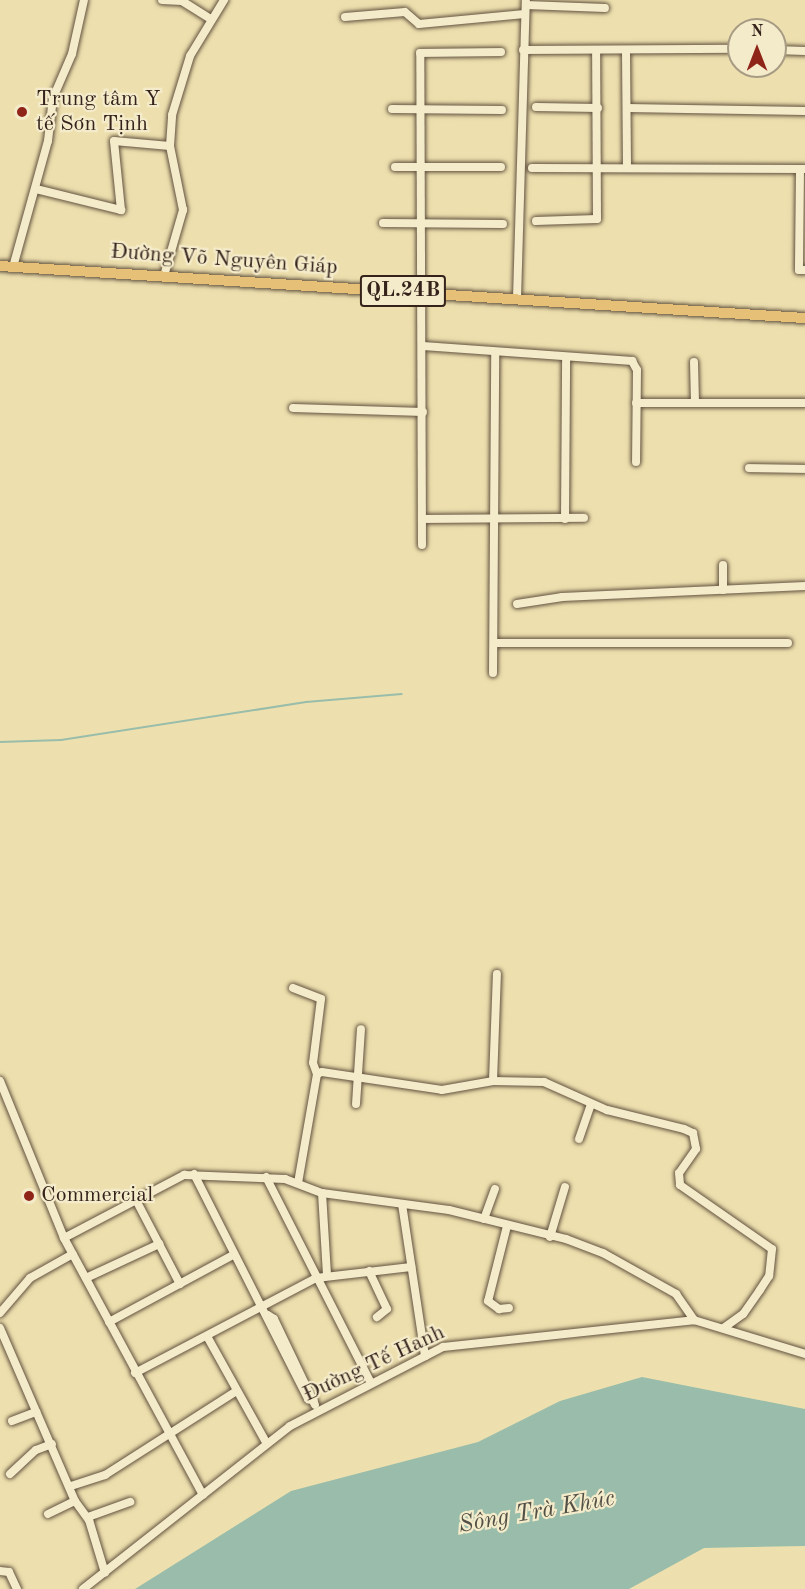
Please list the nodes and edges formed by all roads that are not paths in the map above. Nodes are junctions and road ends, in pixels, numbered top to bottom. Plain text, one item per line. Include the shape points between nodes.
1 (84, 0) edge
2 (162, 0) edge
3 (182, 0) edge
4 (224, 0) edge
5 (525, 6) edge
6 (604, 8) dead end
7 (345, 17) dead end
8 (211, 19) junction
9 (727, 49) edge
10 (523, 50) junction
11 (787, 50) edge
12 (596, 51) junction
13 (805, 51) edge
14 (501, 52) dead end
15 (626, 52) junction
16 (536, 107) dead end
17 (598, 108) junction
18 (627, 108) junction
19 (392, 109) dead end
20 (421, 109) junction
21 (502, 110) dead end
22 (805, 111) edge
23 (170, 146) junction
24 (599, 166) junction
25 (627, 166) junction
26 (395, 167) dead end
27 (422, 167) junction
28 (501, 167) dead end
29 (532, 168) dead end
30 (803, 169) edge
31 (36, 189) junction
32 (536, 221) dead end
33 (383, 223) dead end
34 (423, 223) junction
35 (503, 224) dead end
36 (0, 266) edge
37 (13, 267) junction
38 (805, 270) edge
39 (164, 276) junction
40 (424, 292) junction
41 (517, 298) junction
42 (805, 318) edge
43 (423, 346) junction
44 (495, 353) junction
45 (566, 357) junction
46 (694, 362) dead end
47 (636, 403) junction
48 (695, 403) junction
49 (805, 403) edge
50 (293, 408) dead end
51 (423, 412) junction
52 (636, 462) dead end
53 (749, 468) dead end
54 (805, 469) edge
55 (584, 518) dead end
56 (422, 519) junction
57 (494, 519) junction
58 (565, 519) junction
59 (422, 545) dead end
60 (723, 565) dead end
61 (805, 586) edge
62 (723, 590) junction
63 (517, 604) dead end
64 (494, 643) junction
65 (788, 643) dead end
66 (494, 673) dead end
67 (497, 974) dead end
68 (293, 988) dead end
69 (361, 1029) dead end
70 (317, 1074) junction
71 (358, 1076) junction
72 (0, 1081) edge
73 (493, 1081) junction
74 (357, 1104) dead end
75 (591, 1105) junction
76 (579, 1139) dead end
77 (194, 1174) junction
78 (266, 1177) junction
79 (298, 1183) junction
80 (566, 1187) dead end
81 (495, 1189) dead end
82 (322, 1193) junction
83 (136, 1200) junction
84 (402, 1204) junction
85 (484, 1219) junction
86 (507, 1226) junction
87 (550, 1237) junction
88 (64, 1238) junction
89 (159, 1244) junction
90 (73, 1254) junction
91 (233, 1255) junction
92 (411, 1267) junction
93 (369, 1271) junction
94 (327, 1275) junction
95 (86, 1278) junction
96 (316, 1278) junction
97 (180, 1284) junction
98 (509, 1308) dead end
99 (266, 1312) junction
100 (0, 1313) edge
101 (377, 1317) dead end
102 (694, 1320) junction
103 (109, 1322) junction
104 (724, 1328) junction
105 (0, 1329) edge
106 (208, 1338) junction
107 (805, 1354) edge
108 (426, 1356) junction
109 (135, 1373) junction
110 (371, 1383) junction
111 (235, 1392) junction
112 (316, 1405) junction
113 (36, 1412) junction
114 (12, 1422) dead end
115 (168, 1435) junction
116 (52, 1444) junction
117 (267, 1444) junction
118 (10, 1474) dead end
119 (71, 1486) junction
120 (203, 1495) junction
121 (75, 1501) junction
122 (130, 1502) dead end
123 (48, 1514) dead end
124 (88, 1518) junction
125 (0, 1570) edge
126 (105, 1572) junction
127 (17, 1589) edge
128 (83, 1589) edge

1 - 31 street via 72,54 53,98
2 - 3 street
3 - 8 street
4 - 8 street
5 - 6 street
5 - 7 street via 419,24 405,12 353,13
5 - 10 street
8 - 23 street via 182,77
9 - 15 street
10 - 12 street
10 - 41 street
11 - 13 street
12 - 15 street
12 - 17 street
14 - 20 street via 420,53
15 - 18 street
16 - 17 street
17 - 24 street
18 - 22 street
18 - 25 street
19 - 20 street
20 - 21 street
20 - 27 street
23 - 31 street via 114,141 121,210
23 - 39 street via 183,210
24 - 25 street
24 - 29 street
24 - 32 street via 597,219
25 - 30 street
26 - 27 street
27 - 28 street
27 - 34 street
30 - 38 street via 800,270
31 - 37 street
33 - 34 street
34 - 35 street
34 - 40 street
36 - 37 main road, Đường Võ Nguyên Giáp / QL.24B
37 - 39 main road, Đường Võ Nguyên Giáp / QL.24B
39 - 40 main road, Đường Võ Nguyên Giáp / QL.24B
40 - 41 main road, Đường Võ Nguyên Giáp / QL.24B
40 - 43 street
41 - 42 main road, Đường Võ Nguyên Giáp / QL.24B
43 - 44 street
43 - 51 street
44 - 45 street
44 - 57 street
45 - 47 street via 632,361
45 - 58 street
46 - 48 street
47 - 48 street
47 - 52 street
48 - 49 street
50 - 51 street
51 - 56 street
53 - 54 street
55 - 58 street
56 - 57 street
56 - 59 street
57 - 58 street
57 - 64 street
60 - 62 street
61 - 62 street
62 - 63 street via 562,597
64 - 65 street
64 - 66 street
67 - 73 street
68 - 70 street via 321,999 313,1063
69 - 71 street
70 - 71 street
70 - 79 street
71 - 73 street via 442,1090
71 - 74 street
72 - 88 street
73 - 75 street via 544,1082
75 - 76 street
75 - 104 street via 693,1133 696,1149 679,1173 680,1185 772,1249 769,1276 743,1314
77 - 78 street
77 - 83 street via 165,1183
77 - 91 street
78 - 79 street
78 - 96 street
79 - 82 street
80 - 87 street
81 - 85 street
82 - 84 street
82 - 94 street
83 - 88 street
83 - 89 street
84 - 85 street
84 - 92 street
85 - 86 street
86 - 87 street
86 - 98 street via 488,1301 499,1309
87 - 102 street via 603,1253 650,1278 685,1302
88 - 90 street
89 - 95 street
89 - 97 street
90 - 95 street
90 - 100 street via 30,1278
91 - 97 street
91 - 99 street
92 - 93 street
92 - 108 street
93 - 94 street
93 - 101 street via 387,1309
94 - 96 street
95 - 103 street
96 - 99 street
96 - 110 street
97 - 103 street
99 - 106 street
99 - 112 street via 274,1319
102 - 104 street, Đường Tế Hanh
102 - 108 street, Đường Tế Hanh via 466,1341
103 - 109 street
104 - 107 street, Đường Tế Hanh
105 - 113 street
106 - 109 street
106 - 111 street
108 - 110 street, Đường Tế Hanh
109 - 115 street
110 - 112 street, Đường Tế Hanh
111 - 115 street
111 - 117 street
112 - 117 street, Đường Tế Hanh
113 - 114 street
113 - 116 street
115 - 119 street via 105,1475
115 - 120 street
116 - 118 street via 36,1450
116 - 119 street
117 - 120 street, Đường Tế Hanh
119 - 121 street
120 - 126 street, Đường Tế Hanh
121 - 123 street
121 - 124 street
122 - 124 street
124 - 126 street
125 - 127 street via 9,1572
126 - 128 street, Đường Tế Hanh

